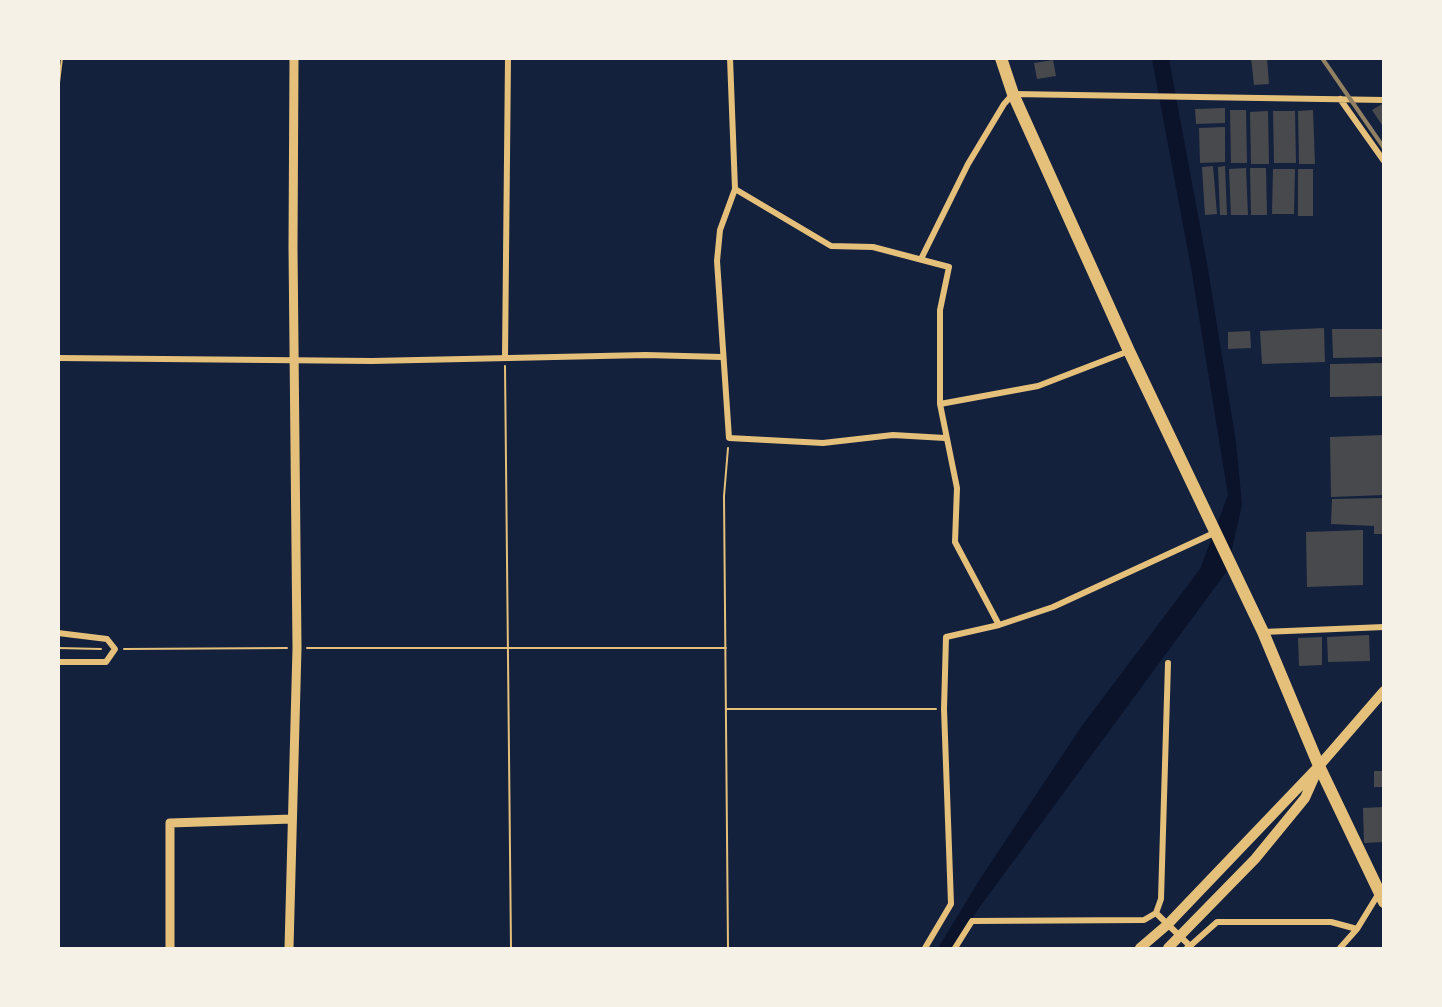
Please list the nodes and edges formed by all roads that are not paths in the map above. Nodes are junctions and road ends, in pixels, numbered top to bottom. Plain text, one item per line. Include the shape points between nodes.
1 (294, 58) edge
2 (508, 58) edge
3 (730, 58) edge
4 (1000, 58) edge
5 (1013, 94) junction
6 (1340, 99) junction
7 (1383, 100) edge
8 (1383, 161) edge
9 (735, 189) junction
10 (921, 259) junction
11 (1129, 351) junction
12 (505, 357) junction
13 (722, 357) junction
14 (58, 358) edge
15 (296, 359) junction
16 (940, 404) junction
17 (945, 438) junction
18 (1214, 533) junction
19 (999, 625) junction
20 (1383, 627) edge
21 (1263, 632) junction
22 (58, 633) edge
23 (58, 662) edge
24 (1168, 663) dead end
25 (1383, 691) edge
26 (1319, 766) junction
27 (292, 819) junction
28 (1381, 897) edge
29 (1156, 913) junction
30 (1168, 924) junction
31 (1357, 929) junction
32 (1186, 944) edge
33 (170, 948) edge
34 (289, 948) edge
35 (925, 948) edge
36 (956, 948) edge
37 (1140, 948) edge
38 (1168, 948) edge
39 (1340, 948) edge

1 - 15 street
2 - 12 street
3 - 9 street
4 - 5 main road
5 - 6 street
5 - 10 street via 968,164
5 - 11 main road
6 - 7 street
6 - 8 street
9 - 10 street via 831,246 873,247
9 - 13 street via 720,230 717,261
10 - 16 street via 949,267 940,310
11 - 16 street via 1038,387
11 - 18 main road
12 - 13 street
12 - 15 street
13 - 17 street via 729,438 823,443 892,435
14 - 15 street
15 - 27 street via 297,648
16 - 17 street
17 - 19 street via 957,488 955,542
18 - 19 street via 1053,607
18 - 21 main road
19 - 35 street via 946,637 944,709 951,904
20 - 21 street
21 - 26 main road
22 - 23 street via 107,639 115,649 106,662
24 - 29 street via 1161,898
25 - 26 main road
26 - 28 main road
26 - 30 main road
26 - 32 main road via 1305,798
27 - 33 street via 170,823
27 - 34 street
28 - 31 street
29 - 30 street
29 - 36 street via 1144,920 972,921
30 - 32 street
30 - 37 main road
31 - 32 street via 1331,922 1217,922
31 - 39 street
32 - 38 main road

